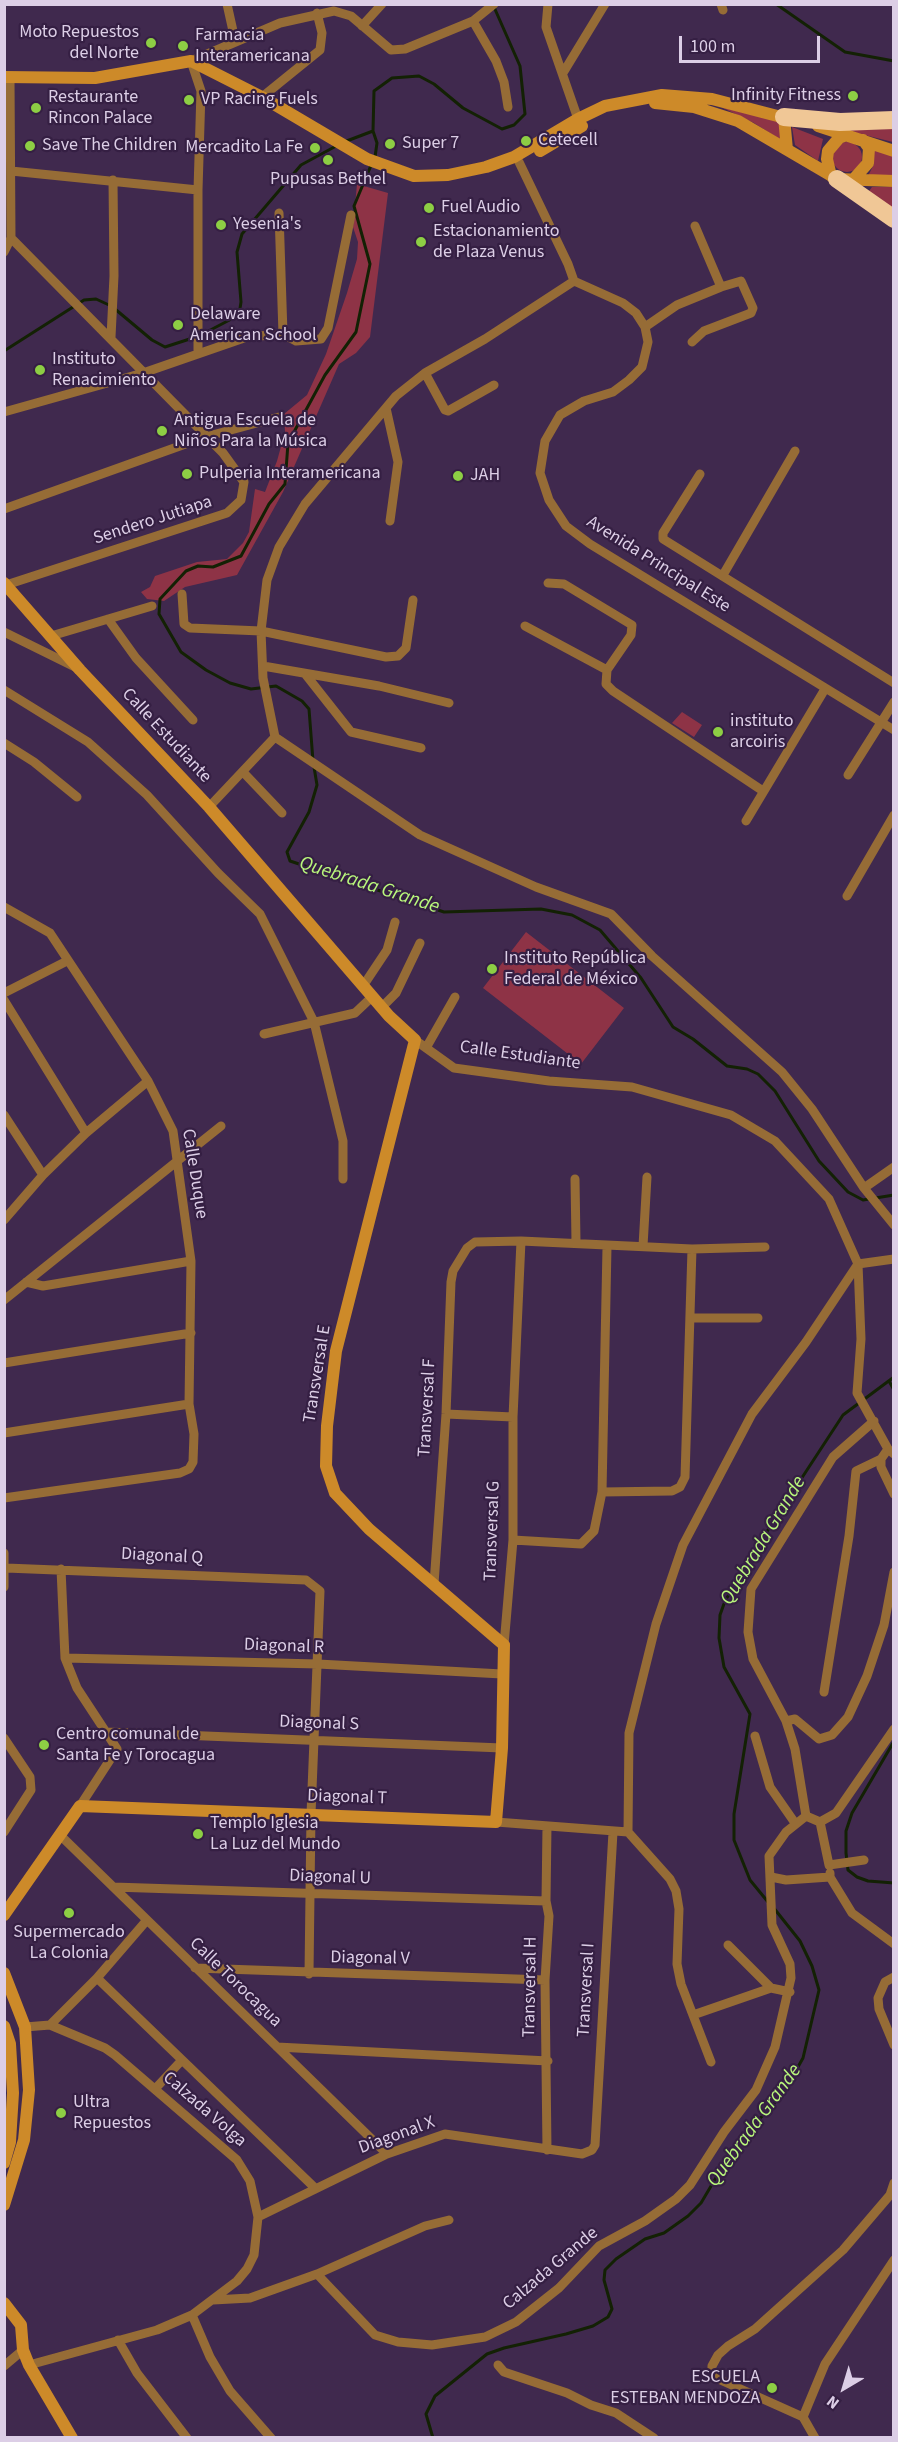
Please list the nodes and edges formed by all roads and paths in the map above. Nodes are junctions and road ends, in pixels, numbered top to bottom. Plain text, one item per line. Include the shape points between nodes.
1 (226, 4) edge
2 (382, 4) edge
3 (494, 4) edge
4 (548, 4) edge
5 (605, 4) edge
6 (317, 13) junction
7 (476, 18) junction
8 (362, 27) junction
9 (235, 40) junction
10 (192, 61) junction
11 (563, 73) junction
12 (7, 77) edge
13 (262, 97) junction
14 (508, 107) dead end
15 (784, 117) junction
16 (578, 119) junction
17 (894, 120) edge
18 (847, 135) junction
19 (863, 140) junction
20 (787, 150) junction
21 (894, 151) edge
22 (519, 162) junction
23 (11, 171) junction
24 (386, 171) junction
25 (840, 179) junction
26 (113, 180) junction
27 (894, 181) edge
28 (198, 190) junction
29 (279, 213) dead end
30 (351, 215) dead end
31 (894, 219) edge
32 (695, 226) dead end
33 (11, 238) junction
34 (4, 252) edge
35 (574, 281) junction
36 (721, 287) junction
37 (645, 327) junction
38 (283, 334) junction
39 (111, 337) junction
40 (692, 342) dead end
41 (198, 353) junction
42 (143, 373) junction
43 (425, 373) junction
44 (494, 385) dead end
45 (386, 408) junction
46 (4, 412) edge
47 (279, 417) dead end
48 (205, 437) junction
49 (795, 451) dead end
50 (700, 474) dead end
51 (4, 509) edge
52 (390, 521) dead end
53 (723, 575) junction
54 (548, 583) dead end
55 (5, 584) edge
56 (182, 594) dead end
57 (413, 600) dead end
58 (152, 606) dead end
59 (108, 619) junction
60 (525, 626) dead end
61 (261, 631) junction
62 (4, 632) edge
63 (51, 636) junction
64 (263, 666) junction
65 (80, 670) junction
66 (606, 670) junction
67 (306, 675) junction
68 (894, 683) edge
69 (825, 689) junction
70 (4, 690) edge
71 (894, 702) edge
72 (448, 703) dead end
73 (193, 720) dead end
74 (881, 722) junction
75 (894, 730) edge
76 (275, 737) junction
77 (4, 743) edge
78 (421, 748) dead end
79 (243, 772) junction
80 (848, 775) dead end
81 (763, 791) junction
82 (78, 797) dead end
83 (209, 807) junction
84 (282, 813) dead end
85 (894, 815) edge
86 (746, 821) dead end
87 (847, 896) dead end
88 (4, 907) edge
89 (395, 922) dead end
90 (420, 943) dead end
91 (67, 961) junction
92 (363, 986) junction
93 (4, 993) edge
94 (373, 996) junction
95 (455, 998) dead end
96 (4, 1000) edge
97 (382, 1007) junction
98 (314, 1022) junction
99 (264, 1035) dead end
100 (415, 1040) junction
101 (426, 1048) junction
102 (148, 1081) junction
103 (4, 1115) edge
104 (221, 1125) dead end
105 (86, 1133) junction
106 (177, 1159) junction
107 (894, 1167) edge
108 (43, 1175) junction
109 (647, 1177) dead end
110 (344, 1179) dead end
111 (575, 1179) dead end
112 (864, 1188) junction
113 (4, 1220) edge
114 (894, 1225) edge
115 (521, 1241) junction
116 (576, 1242) junction
117 (643, 1246) junction
118 (607, 1247) junction
119 (765, 1247) dead end
120 (692, 1249) junction
121 (894, 1259) edge
122 (191, 1261) junction
123 (858, 1264) junction
124 (26, 1282) junction
125 (4, 1300) edge
126 (691, 1318) junction
127 (758, 1318) dead end
128 (191, 1333) junction
129 (4, 1363) edge
130 (189, 1404) junction
131 (446, 1414) junction
132 (513, 1417) junction
133 (874, 1421) junction
134 (4, 1433) edge
135 (891, 1452) edge
136 (881, 1459) junction
137 (602, 1492) junction
138 (894, 1494) edge
139 (4, 1498) edge
140 (513, 1540) junction
141 (4, 1552) edge
142 (6, 1568) junction
143 (61, 1569) junction
144 (894, 1572) edge
145 (434, 1584) junction
146 (4, 1587) edge
147 (504, 1645) junction
148 (65, 1658) junction
149 (318, 1664) junction
150 (502, 1674) junction
151 (824, 1692) dead end
152 (786, 1721) junction
153 (894, 1729) edge
154 (107, 1732) junction
155 (136, 1732) junction
156 (755, 1736) dead end
157 (4, 1738) edge
158 (314, 1741) junction
159 (502, 1748) junction
160 (117, 1749) junction
161 (80, 1806) junction
162 (311, 1814) junction
163 (806, 1816) junction
164 (496, 1822) junction
165 (820, 1822) junction
166 (795, 1823) junction
167 (547, 1826) junction
168 (5, 1830) edge
169 (613, 1832) junction
170 (628, 1832) junction
171 (60, 1835) junction
172 (864, 1860) dead end
173 (829, 1865) junction
174 (771, 1877) junction
175 (830, 1877) junction
176 (113, 1887) junction
177 (309, 1894) junction
178 (546, 1900) junction
179 (4, 1915) edge
180 (147, 1920) junction
181 (894, 1944) edge
182 (728, 1945) dead end
183 (195, 1968) junction
184 (4, 1973) edge
185 (309, 1974) junction
186 (894, 1977) edge
187 (97, 1978) junction
188 (545, 1980) junction
189 (771, 1988) junction
190 (790, 1992) junction
191 (693, 2015) junction
192 (50, 2025) junction
193 (4, 2026) edge
194 (25, 2027) junction
195 (894, 2044) edge
196 (277, 2047) junction
197 (182, 2060) junction
198 (548, 2061) junction
199 (711, 2062) dead end
200 (155, 2089) junction
201 (547, 2150) junction
202 (592, 2150) joint
203 (387, 2154) junction
204 (4, 2163) edge
205 (894, 2183) edge
206 (315, 2188) junction
207 (892, 2196) edge
208 (4, 2205) edge
209 (258, 2217) junction
210 (449, 2220) dead end
211 (894, 2260) edge
212 (316, 2274) junction
213 (213, 2300) junction
214 (4, 2303) edge
215 (192, 2315) junction
216 (118, 2340) junction
217 (23, 2350) junction
218 (29, 2365) junction
219 (498, 2365) dead end
220 (4, 2366) edge
221 (803, 2417) junction
222 (72, 2438) edge
223 (187, 2438) edge
224 (272, 2438) edge
225 (654, 2438) edge
226 (815, 2438) edge

1 - 9 street
2 - 8 street
3 - 7 street
4 - 11 street via 546,27
5 - 11 street
6 - 8 street via 333,11 351,16
6 - 9 street
6 - 13 street via 322,33 320,50
7 - 8 street via 405,49 391,50
7 - 14 street via 504,82
9 - 10 street
10 - 12 street via 104,77
10 - 13 street
10 - 28 street via 201,92
11 - 16 street
12 - 23 street
13 - 24 street via 334,144
15 - 16 street via 712,99 662,95 605,106
15 - 17 highway via 840,122
15 - 18 street
15 - 20 street
16 - 24 street via 514,156 469,171 414,176
18 - 19 street
18 - 25 street via 828,151 827,159
19 - 21 street
19 - 25 street via 869,148 868,164
20 - 22 street via 738,121 662,102 603,115
20 - 25 street
22 - 24 street via 472,178 444,182 415,183
22 - 35 street
23 - 26 street
23 - 33 street
25 - 27 street
25 - 31 highway
26 - 28 street
26 - 39 street
28 - 41 street
29 - 38 street
30 - 38 street via 328,327 321,339 296,340
32 - 36 street
33 - 34 street
33 - 39 street, Sendero Jutiapa
35 - 37 street via 623,303
35 - 43 street
36 - 37 street via 677,305
36 - 40 street via 741,281 750,297 751,313 704,331
37 - 69 street, Avenida Principal Este via 648,342 642,367 613,392 584,401 560,415 545,441 540,473 549,500 566,526 590,544
38 - 41 street via 247,337
39 - 42 street, Sendero Jutiapa
41 - 42 street
42 - 46 street
42 - 48 street, Sendero Jutiapa
43 - 44 street via 448,411
43 - 45 street
45 - 52 street via 398,462
45 - 61 street via 305,504 279,547 267,580
47 - 48 street
48 - 51 street
48 - 55 street, Sendero Jutiapa via 223,453 244,482 242,501 227,513
49 - 53 street
50 - 53 street via 663,539
53 - 68 street
54 - 66 street via 564,584 632,625 631,635
55 - 63 street, Calle Estudiante
56 - 61 street via 184,624 190,628
57 - 61 street via 406,648 398,656 386,657
58 - 59 street
59 - 63 street
59 - 73 street via 136,658
60 - 66 street
61 - 64 street
62 - 65 street
63 - 65 street, Calle Estudiante
64 - 67 street
64 - 76 street
65 - 83 street, Calle Estudiante
66 - 81 street via 606,684 613,691
67 - 72 street via 379,686
67 - 78 street via 351,732
69 - 74 street, Avenida Principal Este
69 - 81 street
70 - 98 street via 88,742 147,795 260,914
71 - 74 street
74 - 75 street, Avenida Principal Este
74 - 80 street
76 - 79 street
76 - 112 street via 420,835 536,887 611,914 652,956 782,1072 812,1109
77 - 82 street
79 - 83 street
79 - 84 street
81 - 86 street
83 - 92 street, Calle Estudiante
85 - 87 street
88 - 91 street, Calle Duque via 50,933
89 - 92 street via 387,950
90 - 97 street via 396,993
91 - 93 street
91 - 102 street, Calle Duque
92 - 94 street, Calle Estudiante
94 - 97 street, Calle Estudiante
94 - 98 street via 355,1013
95 - 101 street
96 - 105 street
97 - 100 street, Calle Estudiante
98 - 99 street
98 - 110 street via 343,1141
100 - 101 street, Calle Estudiante
100 - 145 street, Transversal E via 336,1351 326,1466 335,1493 369,1529
101 - 123 street, Calle Estudiante via 454,1068 632,1087 731,1115 775,1141 829,1199
102 - 105 street
102 - 106 street, Calle Duque via 173,1131
103 - 108 street
104 - 106 street
105 - 108 street
106 - 122 street, Calle Duque
106 - 124 street
107 - 112 street
108 - 113 street
109 - 117 street
111 - 116 street
112 - 114 street
115 - 116 street
115 - 131 street, Transversal F via 475,1242 453,1271
115 - 132 street, Transversal G
116 - 118 street
117 - 118 street
117 - 120 street
118 - 137 street
119 - 120 street
120 - 126 street
121 - 123 street
122 - 124 street via 43,1286
122 - 128 street, Calle Duque
123 - 133 street, Calle Estudiante via 861,1339 857,1393
123 - 170 street via 752,1414 683,1545 656,1624 630,1733
124 - 125 street
126 - 127 street
126 - 137 street via 685,1477 680,1487 672,1491
128 - 129 street
128 - 130 street, Calle Duque
130 - 134 street
130 - 139 street, Calle Duque via 194,1434 189,1469
131 - 132 street
131 - 145 street, Transversal F
132 - 140 street, Transversal G
133 - 135 street, Calle Estudiante
133 - 152 street via 833,1457 751,1589 748,1632 753,1659
135 - 136 street
136 - 138 street
136 - 151 street via 856,1471
137 - 140 street via 594,1531 582,1544
140 - 147 street, Transversal G
141 - 142 street
142 - 143 street, Diagonal Q
142 - 146 street
143 - 148 street
143 - 149 street, Diagonal Q via 306,1580 320,1591
144 - 152 street via 884,1625 848,1717 832,1734 819,1739 795,1719
145 - 147 street, Transversal E
147 - 150 street, Transversal G
148 - 149 street, Diagonal R
148 - 154 street via 77,1688
149 - 150 street, Diagonal R
149 - 158 street
150 - 159 street, Transversal G
152 - 163 street via 795,1749
153 - 165 street via 848,1800
154 - 155 street, Diagonal S
154 - 160 street
155 - 158 street, Diagonal S
155 - 160 street
156 - 166 street via 770,1787
157 - 168 street via 30,1777 32,1790
158 - 159 street, Diagonal S
158 - 162 street
159 - 164 street, Transversal G
160 - 161 street
161 - 162 street, Diagonal T
161 - 171 street
162 - 164 street, Diagonal T
162 - 177 street
163 - 165 street
163 - 166 street, Calzada Grande
164 - 167 street, Diagonal T
165 - 173 street
166 - 174 street, Calzada Grande via 770,1852
167 - 169 street, Diagonal T
167 - 178 street, Transversal H
169 - 170 street, Diagonal T
169 - 202 street, Transversal I
170 - 191 street via 676,1891 677,1964
171 - 176 street, Calle Torocagua
171 - 179 street
172 - 173 street
173 - 175 street
174 - 175 street
174 - 190 street, Calzada Grande via 768,1896 772,1925 790,1964
175 - 181 street via 852,1913
176 - 177 street, Diagonal U
176 - 180 street, Calle Torocagua
177 - 178 street, Diagonal U
177 - 185 street
178 - 188 street, Transversal H via 549,1916
180 - 183 street, Calle Torocagua
180 - 187 street
182 - 189 street
183 - 185 street, Diagonal V
183 - 196 street, Calle Torocagua
184 - 194 street
185 - 188 street, Diagonal V
186 - 195 street via 885,1982 878,1998
187 - 192 street
187 - 197 street
188 - 198 street, Transversal H
189 - 190 street
189 - 191 street
190 - 212 street, Calzada Grande via 775,2047 756,2090 690,2185 645,2221 599,2246 559,2288 516,2322 485,2337 462,2341 432,2345 398,2342 375,2335
191 - 199 street
192 - 194 street, Calzada Volga
192 - 200 street, Calzada Volga via 105,2048
193 - 204 street via 10,2044 13,2093 10,2142
194 - 208 street via 29,2090 24,2140
196 - 198 street
196 - 203 street, Calle Torocagua
197 - 200 street
197 - 206 street
198 - 201 street, Transversal H
200 - 209 street, Calzada Volga via 237,2160 250,2181
201 - 202 street, Diagonal X via 582,2154
201 - 203 street, Diagonal X via 445,2134
203 - 206 street, Diagonal X
205 - 207 street
206 - 209 street, Diagonal X
207 - 221 street via 843,2250 754,2329 718,2355 712,2373 737,2389
209 - 213 street, Calzada Volga via 254,2254 247,2268
210 - 212 street via 426,2226
211 - 221 street via 825,2364
212 - 213 street via 250,2298
213 - 215 street, Calzada Volga
214 - 217 street via 21,2325
215 - 216 street, Calzada Volga via 157,2330
215 - 224 street via 230,2391
216 - 218 street, Calzada Volga
216 - 223 street via 137,2373
217 - 218 street
217 - 220 street
218 - 222 street
219 - 225 street via 504,2372 616,2413
221 - 226 street

